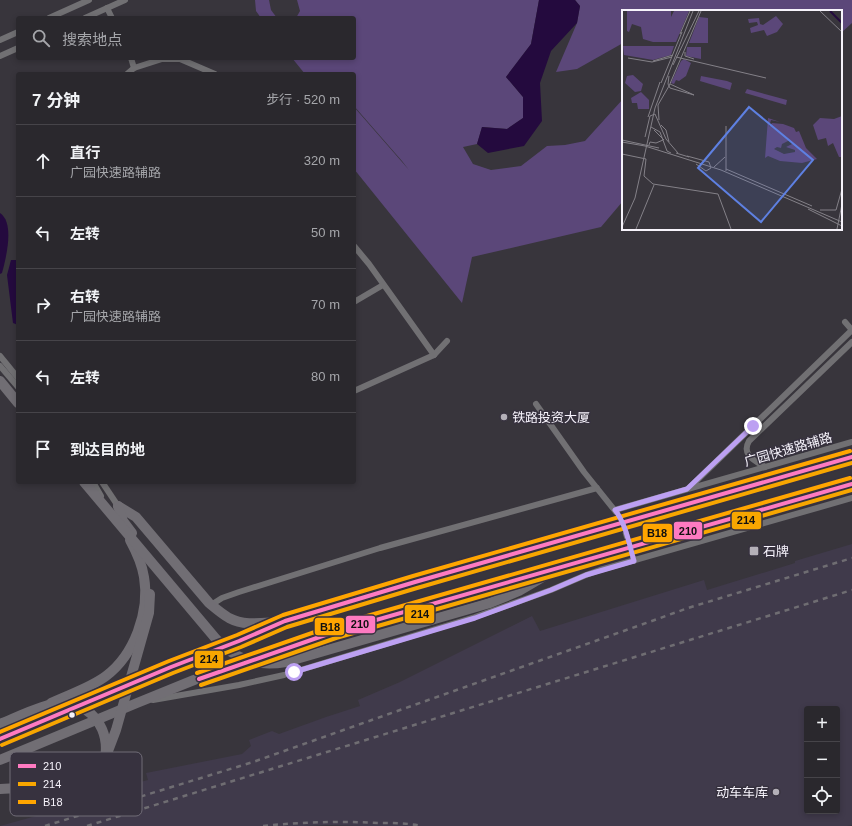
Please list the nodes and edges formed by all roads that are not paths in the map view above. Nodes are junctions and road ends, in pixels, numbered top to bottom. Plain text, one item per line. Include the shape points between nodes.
1 (89, 0) edge
2 (125, 0) edge
3 (107, 8) junction
4 (53, 16) edge
5 (89, 16) edge
6 (111, 16) edge
7 (16, 33) edge
8 (0, 40) edge
9 (16, 49) edge
10 (0, 56) edge
11 (132, 60) edge
12 (159, 60) edge
13 (182, 60) edge
14 (134, 68) junction
15 (129, 72) edge
16 (210, 72) edge
17 (356, 249) edge
18 (383, 285) junction
19 (356, 301) edge
20 (844, 322) dead end
21 (852, 330) edge
22 (447, 341) dead end
23 (852, 342) edge
24 (434, 355) junction
25 (0, 356) edge
26 (0, 366) edge
27 (16, 376) edge
28 (0, 381) edge
29 (16, 385) edge
30 (356, 390) edge
31 (16, 401) edge
32 (536, 404) dead end
33 (852, 442) edge
34 (852, 457) edge
35 (765, 467) junction
36 (86, 484) edge
37 (94, 484) edge
38 (103, 484) edge
39 (852, 484) edge
40 (597, 488) junction
41 (687, 489) junction
42 (852, 498) edge
43 (114, 510) junction
44 (615, 510) junction
45 (634, 561) junction
46 (560, 567) junction
47 (148, 593) junction
48 (211, 605) junction
49 (285, 621) junction
50 (137, 703) junction
51 (46, 706) junction
52 (0, 724) edge
53 (0, 738) edge
54 (19, 752) edge
55 (105, 752) edge
56 (108, 752) edge
57 (10, 756) edge
58 (0, 760) edge
59 (10, 788) edge
60 (0, 789) edge

1 - 4 street
2 - 3 street
3 - 5 street
3 - 6 street
7 - 8 street
9 - 10 street
11 - 14 street
12 - 14 street
13 - 16 street
14 - 15 street
17 - 18 street
18 - 19 street
18 - 24 street
20 - 21 street
21 - 41 street
22 - 24 street
23 - 35 street via 749,441 748,453
24 - 30 street
25 - 27 street
26 - 29 street
28 - 31 highway
32 - 40 street
33 - 35 street, 广园快速路辅路
34 - 49 highway, bridge
35 - 41 street, 广园快速路辅路
36 - 46 highway, bridge via 216,639 244,660 255,662 286,662 490,603 519,591
37 - 43 street
38 - 43 street
39 - 46 highway, bridge
40 - 44 street
40 - 48 street via 372,551 239,592
41 - 44 street, 广园快速路辅路
42 - 45 street
43 - 47 highway via 133,535 144,557 149,574
43 - 48 highway via 136,516
44 - 45 street via 623,524
45 - 50 street via 586,575 475,618 284,675
46 - 50 highway, bridge via 334,632 194,680
47 - 51 highway, bridge via 138,629 123,660 97,682
47 - 56 highway, bridge via 149,613
48 - 49 highway via 230,619 243,622 254,624
49 - 53 highway
50 - 54 highway
51 - 52 highway, bridge
51 - 55 highway, bridge via 68,703 92,714 104,732
57 - 58 highway
59 - 60 highway, bridge

